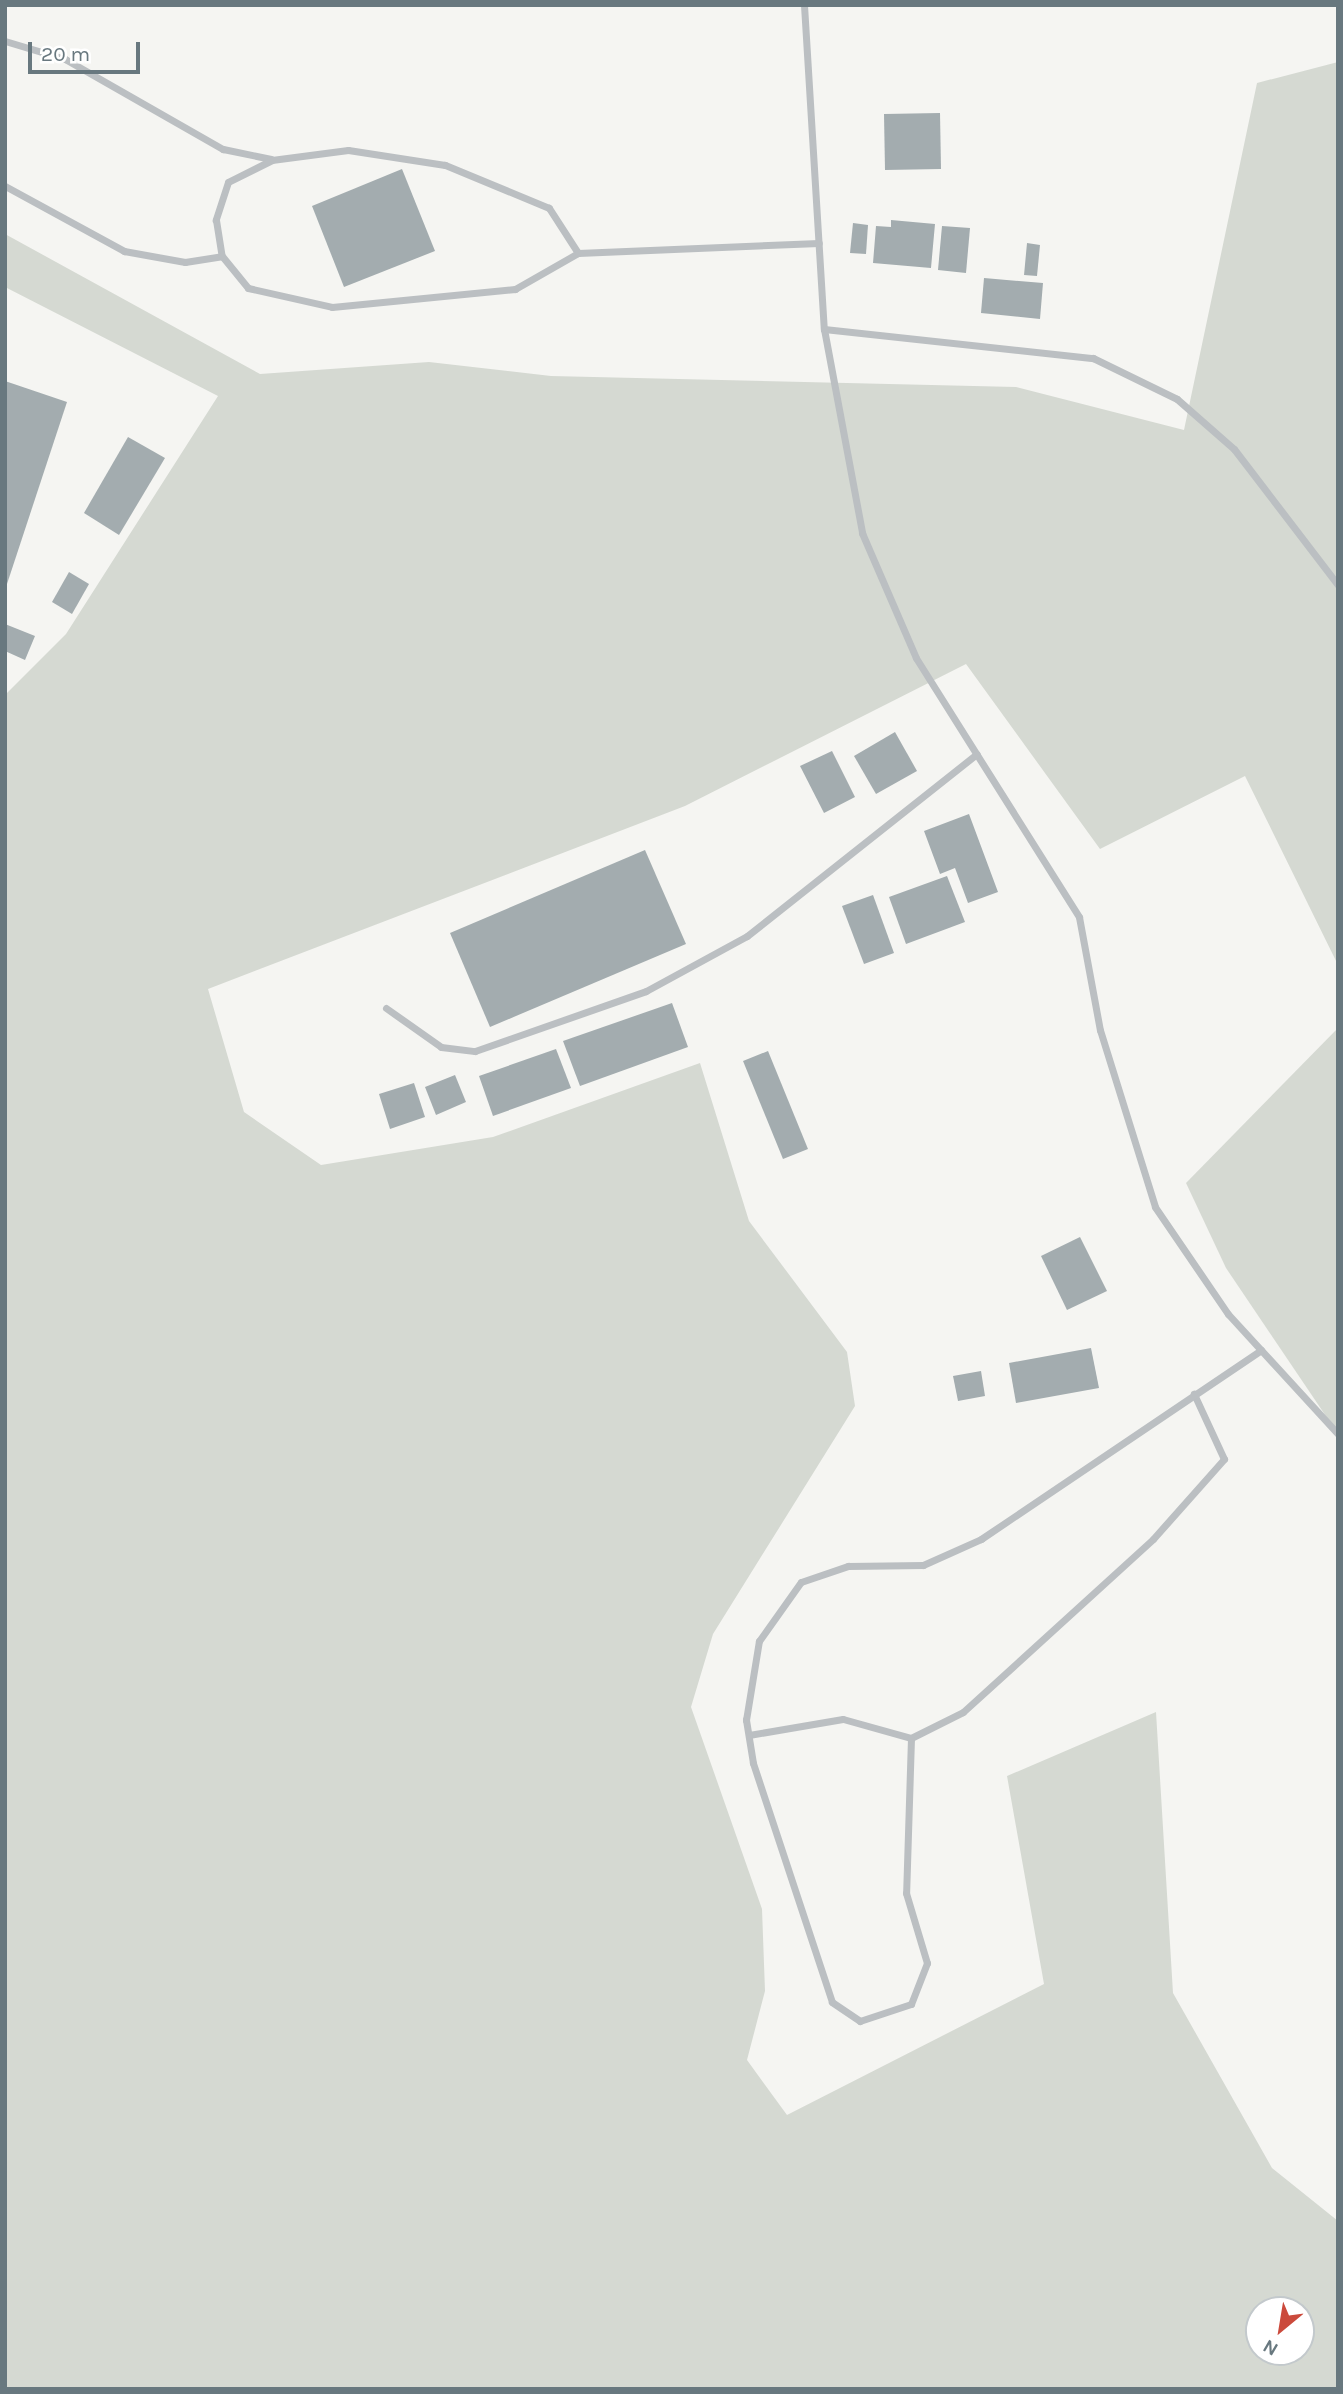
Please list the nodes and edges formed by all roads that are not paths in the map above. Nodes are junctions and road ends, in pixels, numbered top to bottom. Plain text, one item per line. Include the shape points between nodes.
1 (804, 5) edge
2 (5, 41) edge
3 (272, 160) junction
4 (5, 186) edge
5 (819, 243) junction
6 (578, 253) junction
7 (222, 256) junction
8 (824, 329) junction
9 (1338, 585) edge
10 (977, 754) junction
11 (386, 1008) dead end
12 (1261, 1350) junction
13 (1194, 1394) junction
14 (1338, 1434) edge
15 (749, 1735) junction
16 (911, 1738) junction

1 - 5 street
2 - 3 street via 65,59 223,149
3 - 6 street via 348,150 445,165 550,208
3 - 7 street via 228,182 216,220
4 - 7 street via 124,251 185,262
5 - 6 street
5 - 8 street
6 - 7 street via 515,289 332,307 248,288
8 - 9 street via 1093,358 1177,399 1234,450
8 - 10 street via 862,533 916,658
10 - 11 street via 747,936 646,991 475,1051 441,1047
10 - 12 street via 1079,917 1100,1030 1156,1207 1228,1314
12 - 13 street
12 - 14 street
13 - 15 street via 981,1539 923,1565 848,1566 801,1583 759,1641
13 - 16 street via 1224,1459 1153,1539 963,1712
15 - 16 street via 843,1719
15 - 16 street via 832,2002 860,2021 911,2004 927,1963 906,1893

